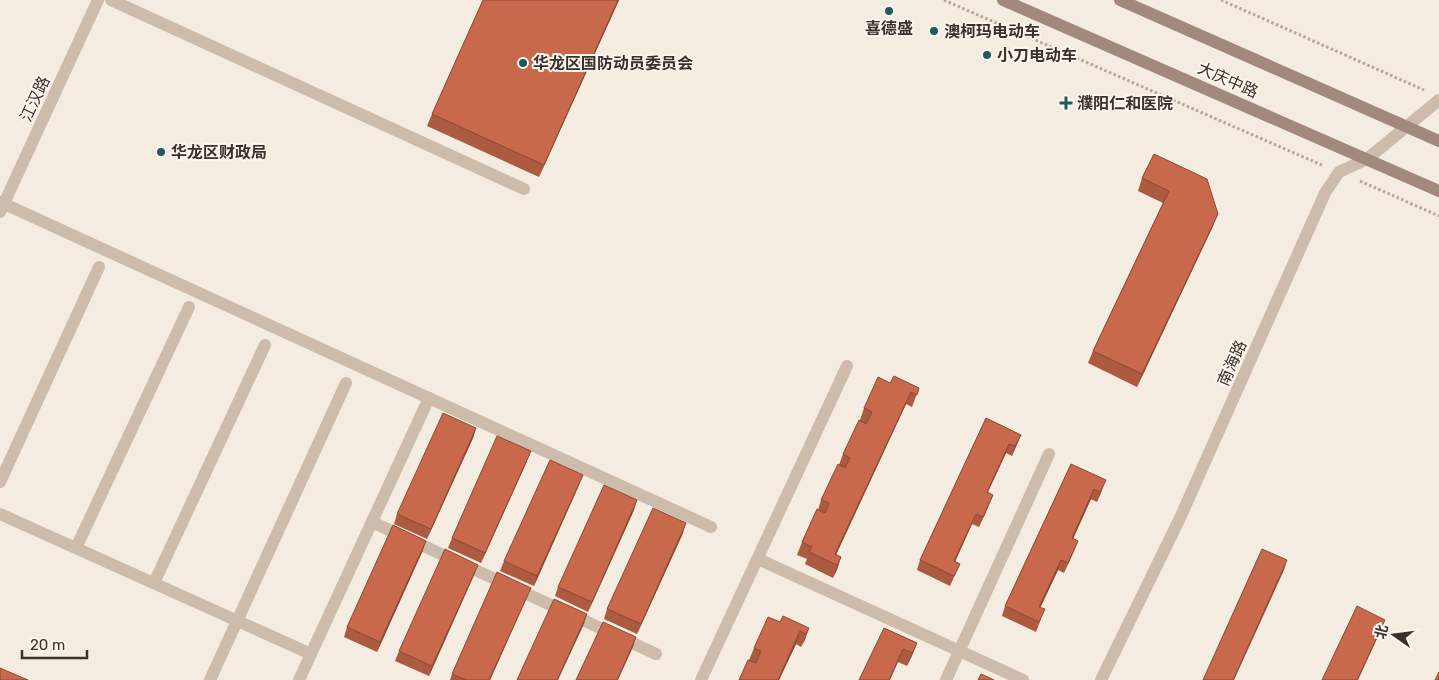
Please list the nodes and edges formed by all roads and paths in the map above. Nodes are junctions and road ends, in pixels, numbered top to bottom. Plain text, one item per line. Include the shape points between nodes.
1 (98, 0) edge
2 (111, 0) edge
3 (944, 0) edge
4 (1003, 0) edge
5 (1120, 0) edge
6 (1222, 0) edge
7 (1434, 96) edge
8 (1405, 126) junction
9 (1439, 142) edge
10 (1367, 159) junction
11 (1339, 172) junction
12 (524, 189) dead end
13 (1439, 191) edge
14 (1, 206) edge
15 (1439, 216) edge
16 (99, 267) dead end
17 (189, 307) dead end
18 (265, 345) dead end
19 (847, 366) dead end
20 (346, 383) dead end
21 (429, 398) junction
22 (1049, 454) dead end
23 (0, 482) edge
24 (0, 514) edge
25 (372, 522) junction
26 (711, 527) dead end
27 (76, 548) junction
28 (758, 559) junction
29 (154, 583) junction
30 (238, 621) junction
31 (959, 651) junction
32 (311, 654) junction
33 (656, 654) dead end
34 (210, 680) edge
35 (299, 680) edge
36 (701, 680) edge
37 (946, 680) edge
38 (1023, 680) edge
39 (1101, 680) edge

1 - 14 street, 江汉路
2 - 12 street
3 - 11 path
4 - 10 main road, 大庆中路
5 - 8 main road, 大庆中路
6 - 7 path
7 - 8 street
8 - 9 main road, 大庆中路
8 - 10 street
10 - 11 street
10 - 13 main road, 大庆中路
11 - 15 path
11 - 39 street, 南海路 via 1325,193 1180,518
14 - 21 street
16 - 23 street
17 - 27 street
18 - 29 street
19 - 28 street
20 - 30 street
21 - 25 street
21 - 26 street
22 - 31 street
24 - 27 street
25 - 32 street
25 - 33 street
27 - 29 street
28 - 31 street
28 - 36 street
29 - 30 street
30 - 32 street
30 - 34 street
31 - 37 street
31 - 38 street
32 - 35 street

